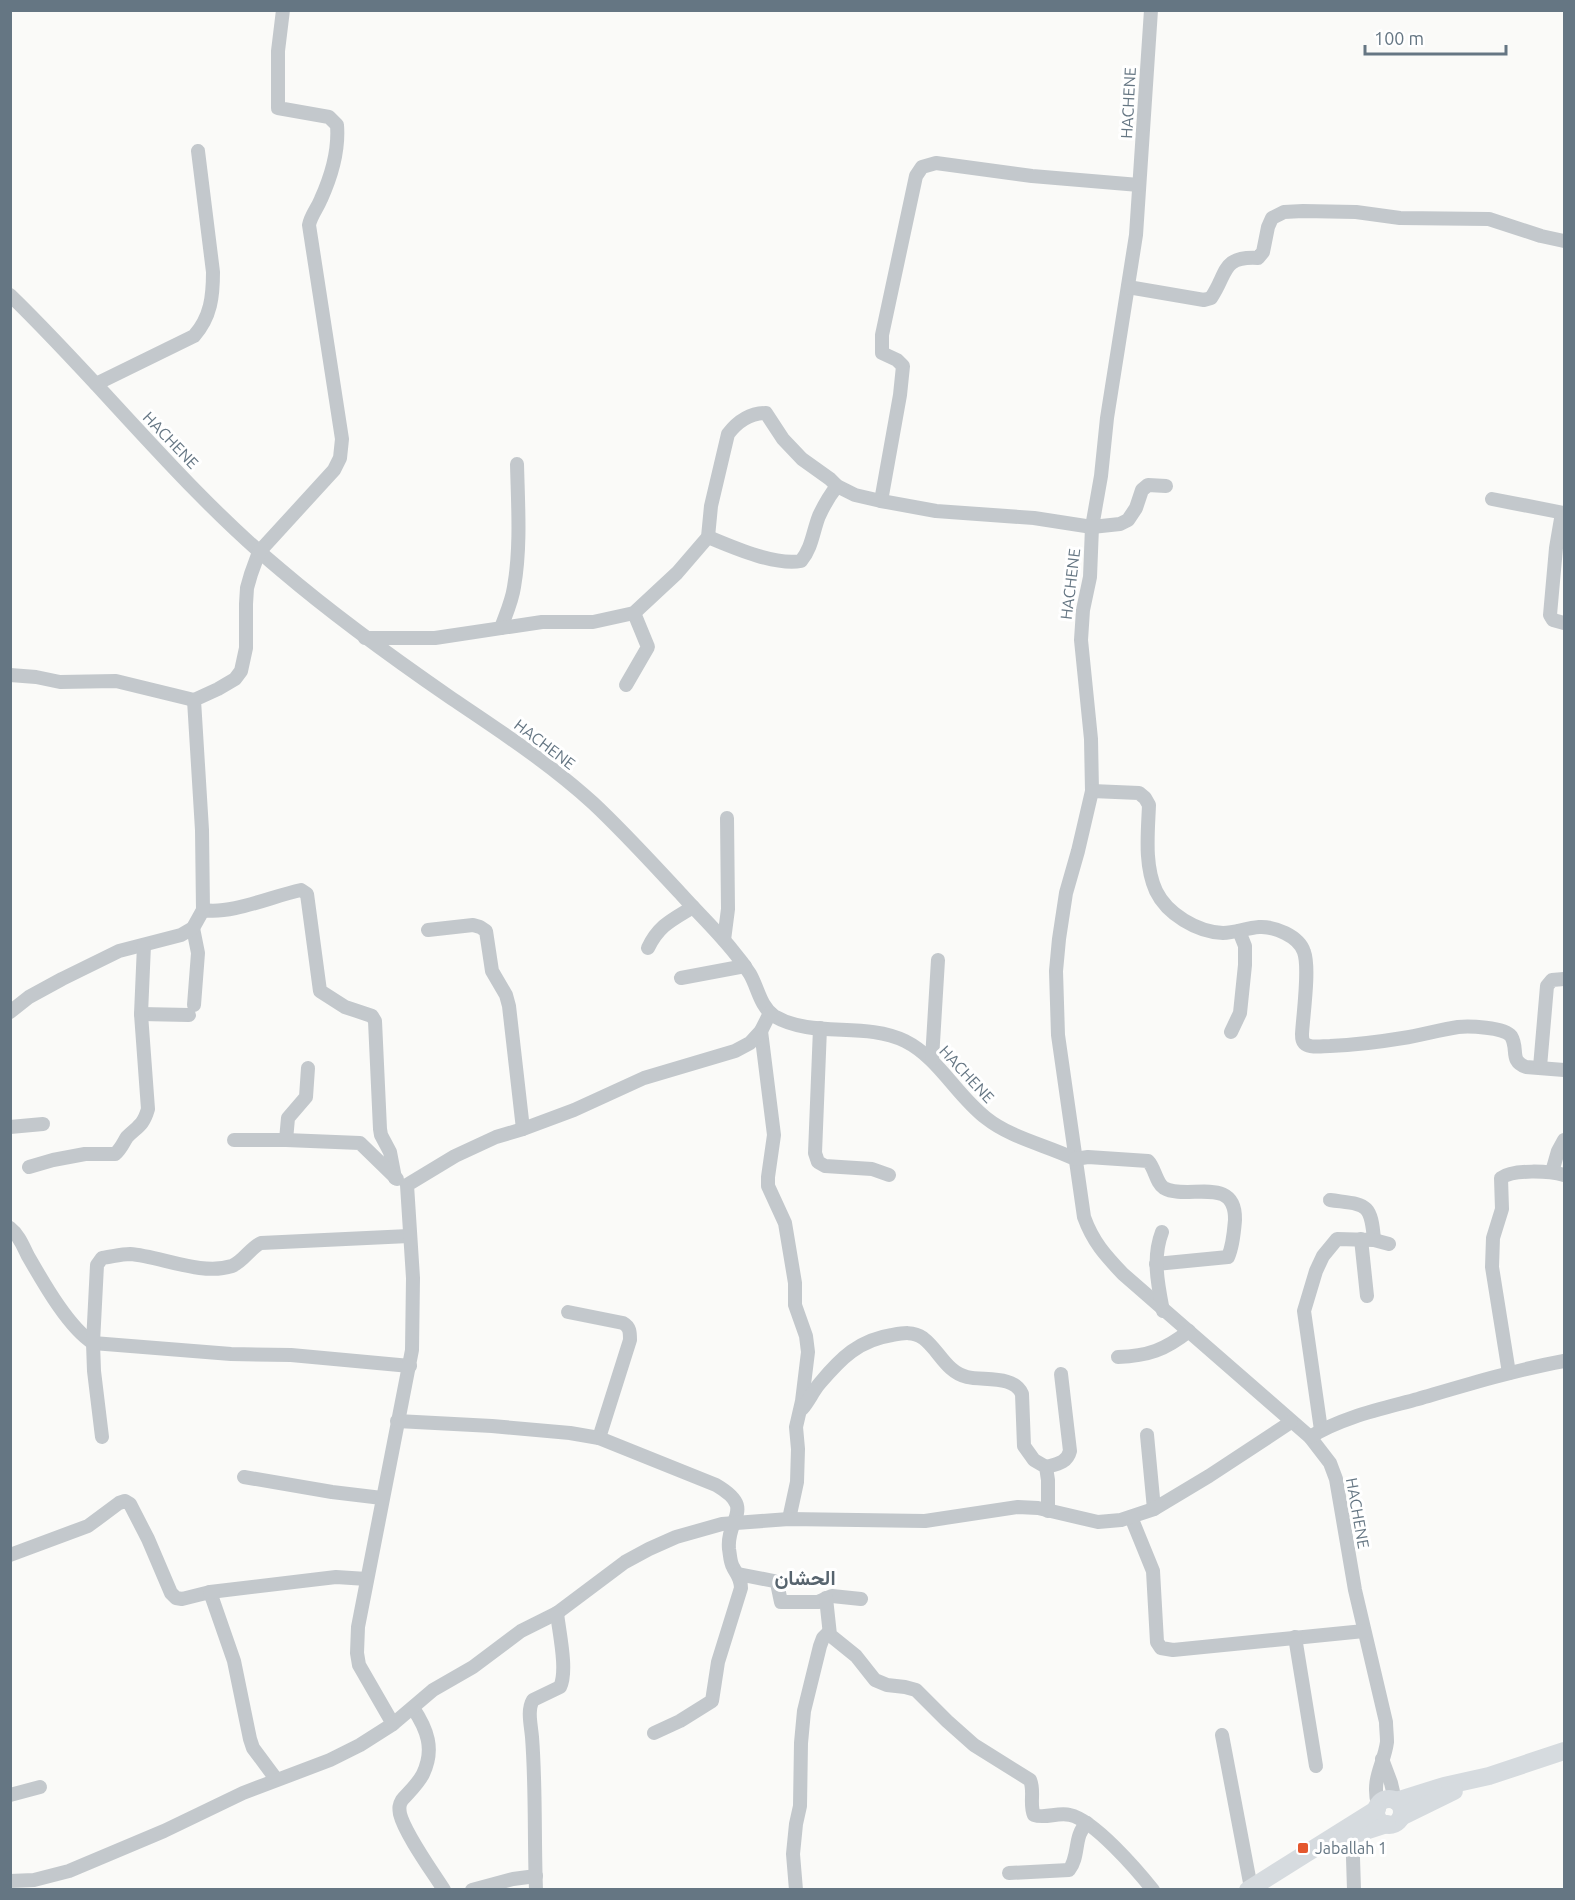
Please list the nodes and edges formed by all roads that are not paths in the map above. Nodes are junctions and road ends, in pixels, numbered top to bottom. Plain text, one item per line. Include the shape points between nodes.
1 (283, 10) edge
2 (1151, 10) edge
3 (198, 152) dead end
4 (1139, 184) junction
5 (1564, 241) edge
6 (1128, 287) junction
7 (10, 295) edge
8 (96, 384) junction
9 (517, 464) dead end
10 (837, 486) junction
11 (1166, 486) dead end
12 (1492, 499) dead end
13 (881, 501) junction
14 (1563, 513) edge
15 (1092, 527) junction
16 (708, 537) junction
17 (259, 552) junction
18 (634, 613) junction
19 (1564, 623) edge
20 (501, 628) junction
21 (365, 638) junction
22 (10, 675) edge
23 (626, 685) dead end
24 (194, 700) junction
25 (1092, 791) junction
26 (727, 818) dead end
27 (693, 907) junction
28 (203, 910) junction
29 (194, 928) junction
30 (428, 930) dead end
31 (1239, 931) junction
32 (724, 940) junction
33 (144, 945) junction
34 (648, 948) dead end
35 (938, 960) dead end
36 (745, 966) junction
37 (681, 978) dead end
38 (1564, 980) edge
39 (10, 1012) edge
40 (770, 1013) junction
41 (141, 1014) junction
42 (820, 1028) junction
43 (761, 1031) junction
44 (1231, 1032) dead end
45 (932, 1059) junction
46 (1540, 1067) junction
47 (308, 1068) dead end
48 (1564, 1070) edge
49 (43, 1124) dead end
50 (10, 1127) edge
51 (523, 1129) junction
52 (234, 1140) dead end
53 (286, 1140) junction
54 (1564, 1140) edge
55 (1075, 1159) junction
56 (29, 1167) dead end
57 (1558, 1173) edge
58 (889, 1175) dead end
59 (401, 1182) junction
60 (1330, 1200) dead end
61 (10, 1228) edge
62 (1162, 1232) dead end
63 (409, 1236) junction
64 (1367, 1239) junction
65 (1389, 1244) dead end
66 (1156, 1264) junction
67 (1367, 1296) dead end
68 (1163, 1311) junction
69 (568, 1312) dead end
70 (1189, 1331) junction
71 (93, 1343) junction
72 (1118, 1357) dead end
73 (1564, 1360) edge
74 (410, 1366) junction
75 (1509, 1373) junction
76 (1061, 1374) dead end
77 (798, 1413) junction
78 (397, 1421) junction
79 (1291, 1422) junction
80 (1315, 1434) junction
81 (1147, 1435) dead end
82 (102, 1437) dead end
83 (599, 1438) junction
84 (1046, 1467) junction
85 (244, 1477) dead end
86 (382, 1498) junction
87 (1154, 1509) junction
88 (1048, 1511) junction
89 (1131, 1517) junction
90 (789, 1519) junction
91 (735, 1524) junction
92 (10, 1555) edge
93 (738, 1574) junction
94 (367, 1579) junction
95 (210, 1592) junction
96 (826, 1598) junction
97 (861, 1599) dead end
98 (557, 1613) junction
99 (1364, 1631) junction
100 (829, 1632) junction
101 (1295, 1637) junction
102 (413, 1708) junction
103 (393, 1724) junction
104 (654, 1733) dead end
105 (1222, 1735) dead end
106 (1564, 1751) edge
107 (1316, 1766) dead end
108 (276, 1779) junction
109 (40, 1787) dead end
110 (10, 1795) edge
111 (1389, 1809) junction
112 (1087, 1823) junction
113 (1353, 1829) junction
114 (1009, 1873) dead end
115 (10, 1881) edge
116 (57, 1882) edge
117 (536, 1883) edge
118 (1250, 1889) edge
119 (444, 1890) edge
120 (472, 1890) edge
121 (796, 1890) edge
122 (1153, 1890) edge
123 (1354, 1890) edge

1 - 17 street via 278,108 329,117 337,125 335,158 309,225 342,449 334,470
2 - 4 street, HACHENE
3 - 8 street via 213,272 211,308 194,336
4 - 6 street, HACHENE
4 - 13 street via 1032,176 936,163 922,167 916,176 882,335 882,353 903,366
5 - 6 street via 1489,219 1284,212 1272,218 1258,258 1242,257 1232,262 1211,298
6 - 15 street, HACHENE
7 - 8 street, HACHENE
8 - 17 street, HACHENE
9 - 20 street via 517,567
10 - 13 street
10 - 16 street via 801,561 792,563 757,556
10 - 16 street via 802,459 766,413 747,416 728,434
11 - 15 street via 1148,485 1142,490 1128,520
12 - 14 street
13 - 15 street via 936,511 1034,518
14 - 19 street via 1550,615
15 - 25 street, HACHENE via 1081,640
16 - 18 street
17 - 21 street, HACHENE
17 - 24 street via 247,588 246,648 241,671 218,689
18 - 20 street via 593,622 542,622
18 - 23 street via 648,647
20 - 21 street via 435,638
21 - 27 street, HACHENE via 560,775 624,832
22 - 24 street via 60,682 116,681
24 - 28 street
25 - 31 street via 1139,794 1145,798 1149,805 1149,870 1164,904 1191,925 1222,933
25 - 55 street, HACHENE via 1066,893 1056,971 1058,1035
26 - 32 street via 728,909
27 - 32 street, HACHENE
27 - 34 street via 661,927
28 - 29 street
28 - 59 street via 214,912 301,891 307,894 320,991 375,1021 380,1129
29 - 33 street
29 - 41 street via 198,953 191,1010
30 - 51 street via 473,925 486,932 492,971 509,1006
31 - 44 street via 1245,946 1245,965 1240,1013
31 - 46 street via 1274,929 1302,946 1306,963 1302,1034 1305,1044 1377,1043 1459,1027 1487,1028 1511,1037 1518,1064
32 - 36 street, HACHENE
33 - 39 street via 119,951 62,979
33 - 41 street
35 - 45 street
36 - 37 street
36 - 40 street, HACHENE
38 - 46 street via 1552,980 1547,986
40 - 42 street, HACHENE via 786,1021
40 - 43 street
41 - 56 street via 148,1109 142,1125 115,1154 85,1154
42 - 45 street, HACHENE via 885,1033 913,1045
42 - 58 street via 815,1153 818,1162
43 - 51 street via 735,1051 644,1078
43 - 77 street via 774,1135 768,1186 785,1222 795,1305 808,1352
45 - 55 street, HACHENE via 971,1105 994,1124
46 - 48 street
47 - 53 street via 306,1097 288,1118
49 - 50 street
51 - 59 street via 496,1137
52 - 53 street
53 - 59 street via 360,1143
54 - 57 street via 1558,1151
55 - 66 street via 1148,1161 1161,1187 1167,1190 1206,1191 1230,1200 1234,1222 1228,1257
55 - 68 street, HACHENE via 1084,1217 1096,1244
57 - 75 street via 1520,1173 1501,1178 1502,1209 1493,1238 1492,1267
59 - 63 street
60 - 64 street via 1361,1204 1368,1210 1373,1221
61 - 71 street via 55,1302
62 - 66 street
63 - 71 street via 261,1243 233,1265 219,1267 174,1264 132,1254 102,1258 98,1265
63 - 74 street via 414,1307
64 - 65 street
64 - 67 street
64 - 80 street via 1337,1239 1316,1271 1304,1311
66 - 68 street
68 - 70 street, HACHENE
69 - 83 street via 622,1323 630,1331
70 - 72 street via 1152,1353
70 - 79 street, HACHENE
71 - 74 street
71 - 82 street
73 - 75 street
74 - 78 street
75 - 80 street via 1351,1418
76 - 84 street via 1071,1445 1064,1462
77 - 84 street via 819,1384 857,1346 879,1337 916,1334 953,1371 966,1377 1009,1382 1019,1388 1024,1446 1034,1460
77 - 90 street via 797,1482
78 - 83 street
78 - 86 street
79 - 80 street, HACHENE
79 - 87 street
80 - 99 street, HACHENE via 1336,1479
81 - 87 street
83 - 91 street via 729,1493 736,1503
84 - 88 street
85 - 86 street
86 - 94 street
87 - 89 street
88 - 89 street via 1098,1522
88 - 90 street via 1018,1507 925,1521
89 - 101 street via 1153,1571 1157,1642 1161,1648
90 - 91 street
91 - 93 street via 729,1548
91 - 98 street via 698,1530 648,1549
92 - 95 street via 88,1526 125,1501 148,1539 171,1593 182,1599
93 - 96 street via 774,1581 781,1602 818,1602
93 - 104 street via 741,1588 718,1662 712,1701
94 - 95 street via 336,1577
94 - 103 street via 357,1627 359,1665
95 - 108 street via 234,1661 253,1748
96 - 97 street
96 - 100 street
98 - 102 street via 512,1636
98 - 117 street via 562,1683 533,1700 530,1711
99 - 101 street
99 - 111 street, HACHENE via 1386,1722 1387,1742 1377,1772 1376,1798
100 - 112 street via 875,1680 916,1690 974,1744 1030,1780 1034,1815 1072,1815
100 - 121 street via 820,1646 804,1711 800,1806 793,1854
101 - 107 street
102 - 103 street
102 - 119 street via 426,1730 427,1757 423,1775 400,1803 400,1813
103 - 108 street via 330,1760
105 - 118 street
106 - 111 main road
108 - 116 street via 103,1857
109 - 110 street
111 - 113 main road
112 - 114 street via 1080,1832 1069,1870
112 - 122 street via 1130,1862
113 - 118 main road
113 - 123 street
115 - 116 street
117 - 120 street via 504,1881

